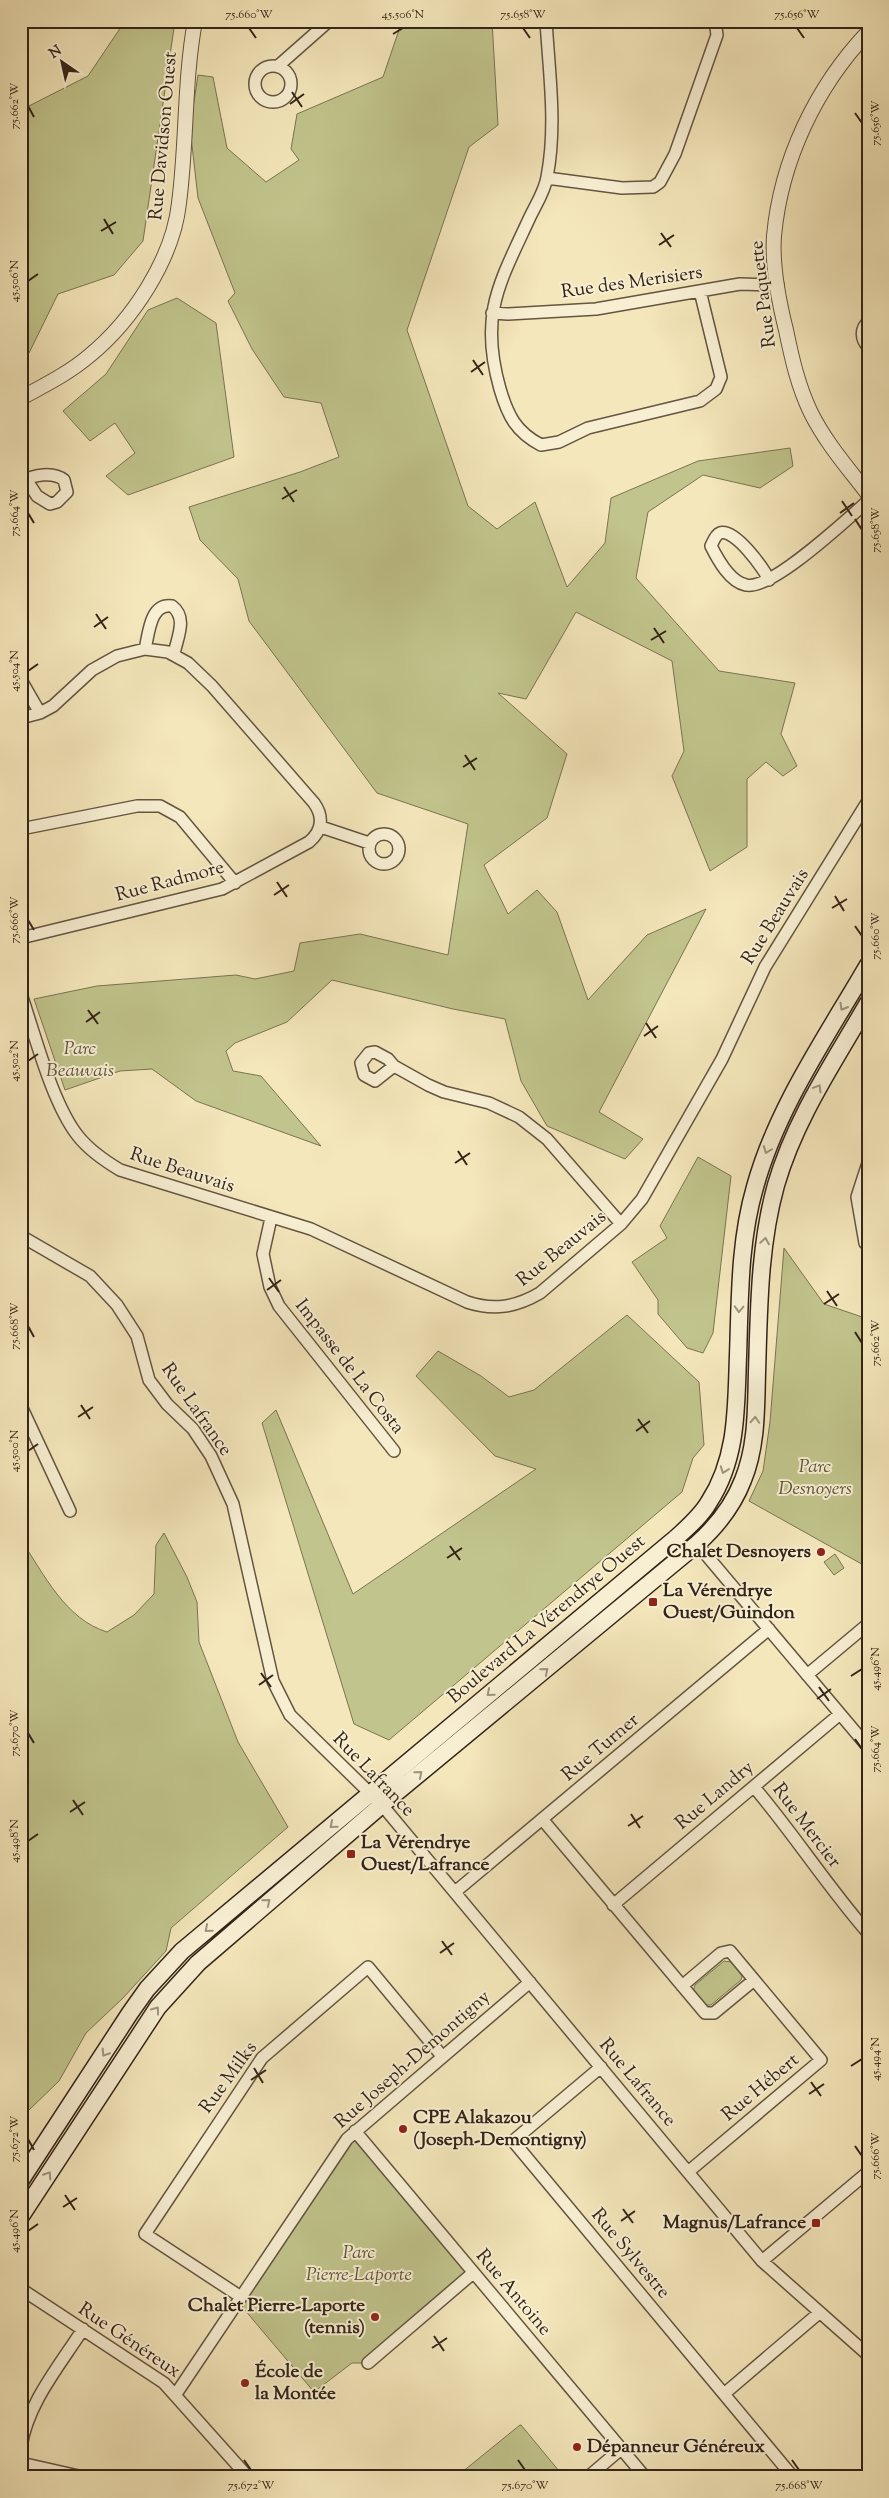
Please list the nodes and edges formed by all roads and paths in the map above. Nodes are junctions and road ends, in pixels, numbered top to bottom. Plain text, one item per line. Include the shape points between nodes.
1 (195, 21) edge
2 (329, 21) edge
3 (546, 21) edge
4 (715, 21) edge
5 (864, 21) edge
6 (868, 26) edge
7 (868, 32) edge
8 (278, 66) dead end
9 (547, 178) junction
10 (778, 286) junction
11 (700, 291) junction
12 (492, 313) junction
13 (868, 322) edge
14 (868, 347) edge
15 (21, 398) edge
16 (868, 494) edge
17 (868, 501) edge
18 (769, 580) junction
19 (145, 649) junction
20 (174, 654) junction
21 (21, 680) edge
22 (40, 713) junction
23 (21, 718) edge
24 (868, 801) edge
25 (321, 827) junction
26 (21, 829) edge
27 (369, 844) dead end
28 (235, 883) junction
29 (21, 938) edge
30 (868, 965) edge
31 (21, 994) edge
32 (868, 1004) edge
33 (394, 1066) dead end
34 (868, 1162) edge
35 (271, 1218) junction
36 (621, 1224) junction
37 (21, 1236) edge
38 (866, 1243) dead end
39 (21, 1406) edge
40 (394, 1451) dead end
41 (70, 1511) dead end
42 (697, 1544) junction
43 (868, 1624) edge
44 (769, 1630) junction
45 (807, 1675) junction
46 (840, 1714) junction
47 (868, 1747) edge
48 (754, 1787) junction
49 (370, 1793) junction
50 (382, 1805) junction
51 (542, 1819) junction
52 (455, 1892) junction
53 (613, 1905) junction
54 (868, 1933) edge
55 (754, 1980) junction
56 (530, 1982) junction
57 (682, 1986) junction
58 (442, 2056) junction
59 (601, 2067) junction
60 (354, 2131) junction
61 (688, 2172) junction
62 (868, 2172) edge
63 (21, 2180) edge
64 (21, 2216) edge
65 (762, 2261) junction
66 (473, 2273) junction
67 (21, 2289) edge
68 (241, 2297) junction
69 (819, 2313) junction
70 (83, 2329) junction
71 (868, 2355) edge
72 (368, 2363) dead end
73 (176, 2394) junction
74 (724, 2394) junction
75 (21, 2447) edge
76 (621, 2449) junction
77 (21, 2463) edge
78 (82, 2477) edge
79 (248, 2477) edge
80 (588, 2477) edge
81 (645, 2477) edge
82 (793, 2477) edge

1 - 15 street, Rue Davidson Ouest via 180,203 164,259 105,342 72,369
2 - 8 street
3 - 9 street via 552,118
4 - 9 street via 717,35 675,154 660,182 653,186 622,188
5 - 6 street
7 - 10 street, Rue Paquette via 848,53 822,92 800,134 782,182 774,237
9 - 12 street via 501,280
10 - 11 street, Rue des Merisiers via 740,284
10 - 16 street, Rue Paquette via 791,357 804,397 824,435
11 - 12 street, Rue des Merisiers via 596,309
11 - 12 street via 721,377 710,395 588,428 559,442 541,445 522,434 506,407 489,335
13 - 14 street via 862,332 863,342
17 - 18 street via 782,573
18 - 18 street via 756,586 738,583 716,557 711,546 716,537 727,533 736,538
19 - 20 street
19 - 20 street via 156,611 161,606 172,606 180,614 181,621
19 - 22 street via 104,662 53,706
20 - 25 street via 212,686 314,804 319,810
21 - 22 street
22 - 23 street
24 - 36 street, Rue Beauvais via 765,967 722,1059 668,1155 637,1206
25 - 27 street
25 - 28 street, Rue Radmore via 305,845
26 - 28 street via 137,806 160,806 180,817
28 - 29 street, Rue Radmore via 222,889
30 -> 49 main road, Boulevard La Vérendrye Ouest via 773,1133 755,1186 741,1267 735,1433 720,1482 709,1502 676,1538
31 - 35 street, Rue Beauvais via 63,1113 89,1148 120,1170
42 -> 32 main road, Boulevard La Vérendrye Ouest via 719,1523 735,1497 744,1479 753,1444 761,1269 769,1213 784,1159 809,1103
33 - 36 street via 444,1092 506,1109 533,1125
34 - 38 street via 857,1197
35 - 36 street, Rue Beauvais via 311,1229 467,1302 497,1308 525,1302 540,1293
35 - 40 street, Impasse de La Costa via 263,1254 270,1288 279,1306
37 - 49 street, Rue Lafrance via 90,1276 118,1305 137,1336 150,1380 167,1404 193,1429 211,1456 233,1504 277,1693 302,1728
39 - 41 street
42 - 44 street
50 -> 42 main road, Boulevard La Vérendrye Ouest
43 - 45 street
44 - 45 street
44 - 51 street, Rue Turner
45 - 46 street
46 - 47 street
46 - 48 street, Rue Landry
48 - 53 street, Rue Landry
48 - 54 street, Rue Mercier via 834,1894
49 - 50 street, Rue Lafrance
49 -> 63 main road, Boulevard La Vérendrye Ouest via 164,1969 130,2013
50 - 52 street, Rue Lafrance
64 -> 50 main road, Boulevard La Vérendrye Ouest via 177,1983
51 - 52 street, Rue Turner
51 - 53 street
52 - 56 street, Rue Lafrance
53 - 57 street
55 - 57 street via 710,2014 705,2013
55 - 57 street, Rue Hébert via 733,1953 725,1952
55 - 61 street, Rue Hébert via 822,2060
56 - 58 street, Rue Joseph-Demontigny
56 - 59 street, Rue Lafrance
58 - 60 street, Rue Joseph-Demontigny
58 - 68 street, Rue Milks via 368,1967 262,2058 146,2234
59 - 61 street, Rue Lafrance
59 - 74 street, Rue Sylvestre via 514,2141
60 - 66 street, Rue Antoine
60 - 68 street, Rue Joseph-Demontigny
61 - 65 street, Rue Lafrance
62 - 65 street
65 - 69 street, Rue Lafrance
66 - 72 street
66 - 76 street, Rue Antoine
67 - 70 street, Rue Généreux
68 - 73 street, Rue Joseph-Demontigny
69 - 71 street, Rue Lafrance
69 - 74 street
70 - 73 street, Rue Généreux via 150,2372
70 - 75 street via 33,2409
73 - 79 street, Rue Généreux
74 - 82 street, Rue Sylvestre
76 - 80 street
76 - 81 street, Rue Antoine
77 - 78 street via 72,2472

